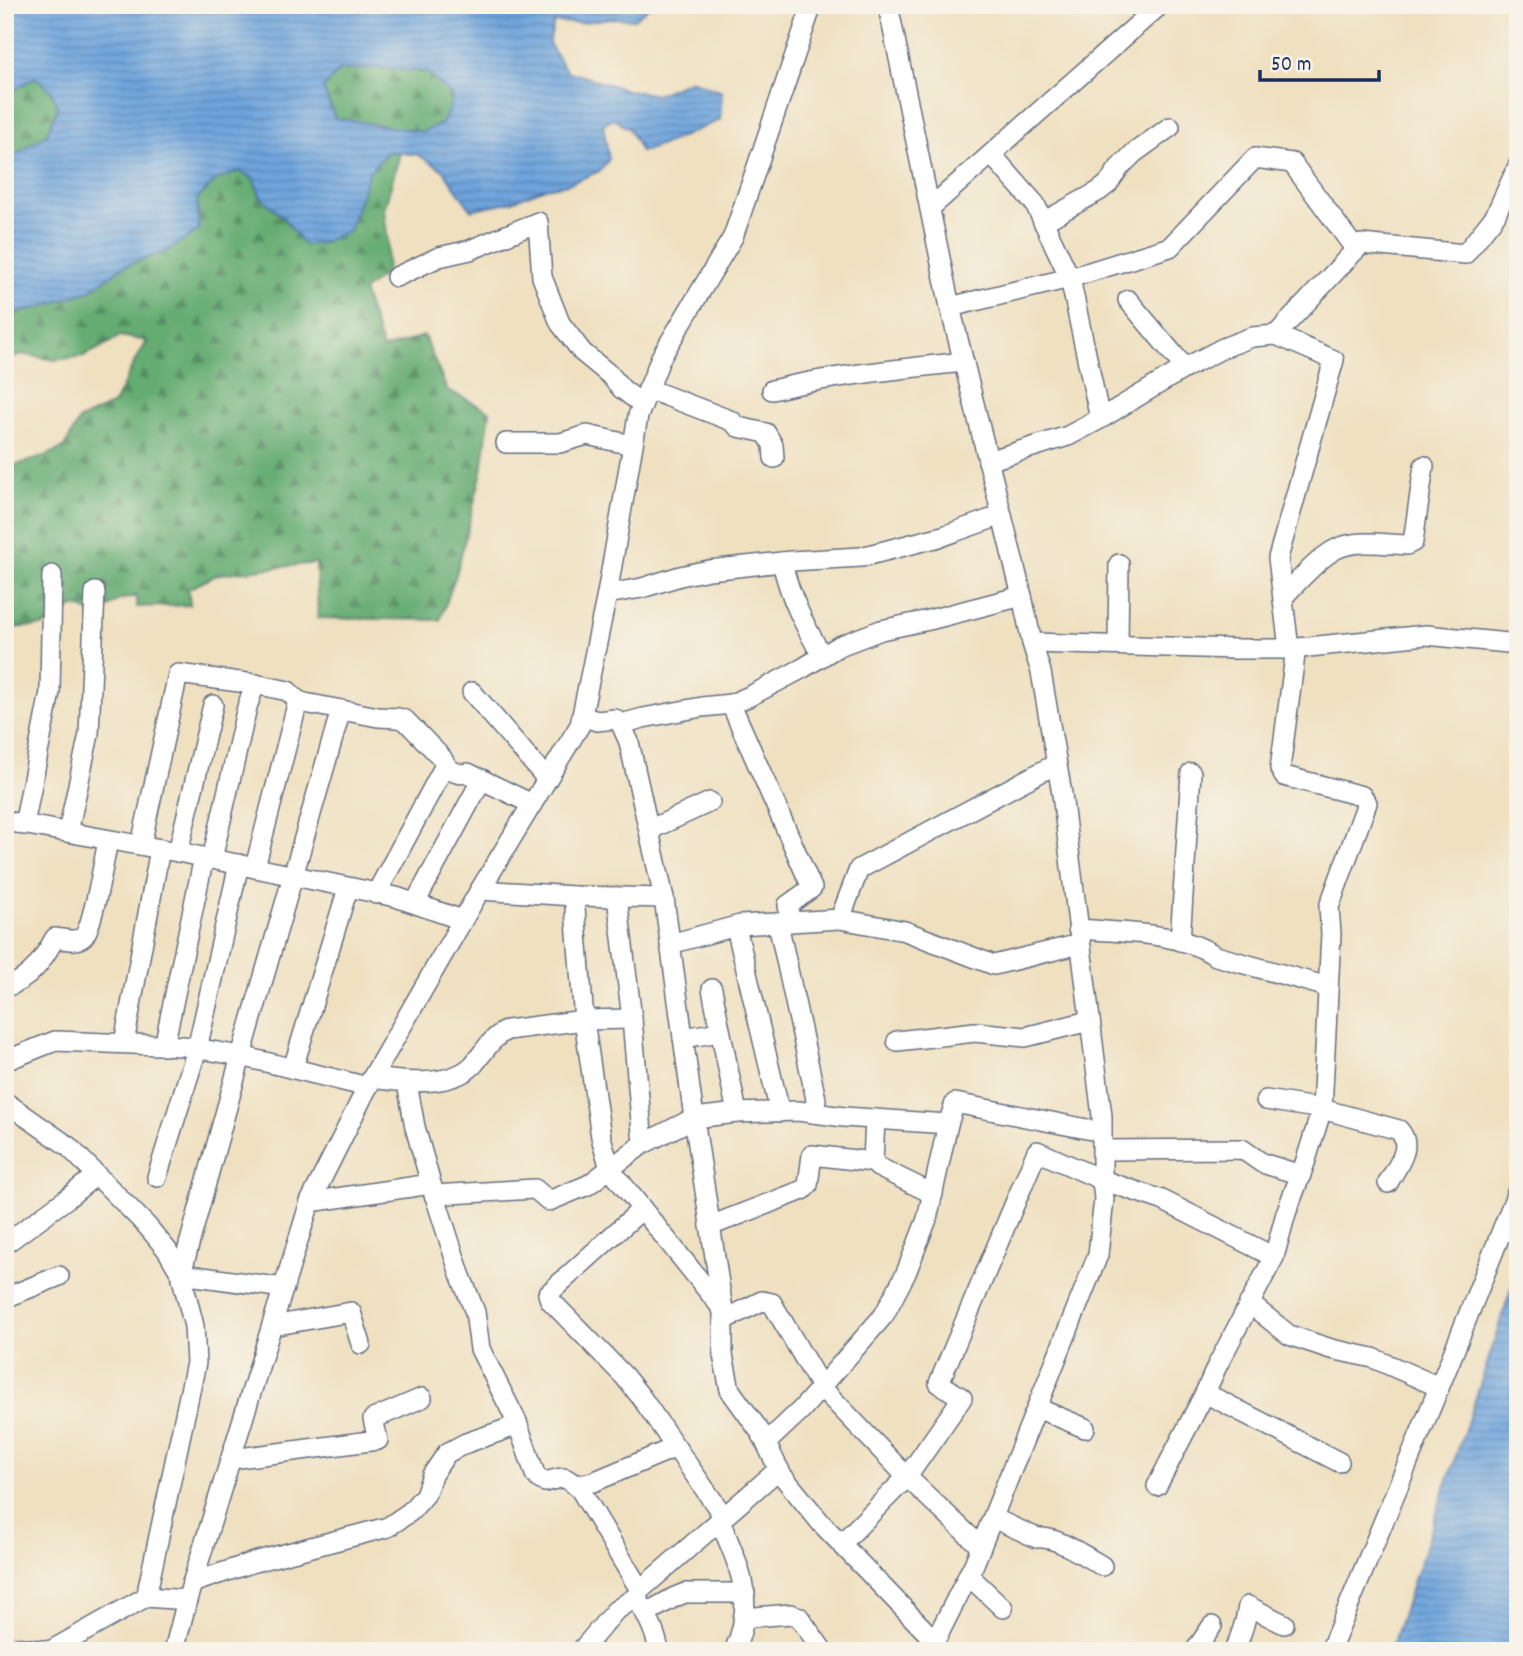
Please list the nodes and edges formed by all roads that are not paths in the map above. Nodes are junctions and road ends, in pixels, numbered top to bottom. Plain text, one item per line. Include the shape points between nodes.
1 (812, 5) edge
2 (888, 5) edge
3 (1160, 5) edge
4 (1170, 127) dead end
5 (992, 155) junction
6 (1518, 166) edge
7 (930, 208) junction
8 (1043, 222) junction
9 (1356, 250) junction
10 (396, 276) dead end
11 (1070, 278) junction
12 (1128, 300) dead end
13 (950, 307) junction
14 (1276, 335) junction
15 (964, 362) junction
16 (1185, 368) junction
17 (772, 390) dead end
18 (645, 397) junction
19 (1100, 419) junction
20 (506, 443) dead end
21 (632, 445) junction
22 (774, 458) dead end
23 (988, 461) junction
24 (1424, 466) dead end
25 (1002, 515) junction
26 (782, 562) junction
27 (1119, 564) dead end
28 (52, 575) dead end
29 (95, 592) dead end
30 (607, 594) junction
31 (1022, 596) junction
32 (1283, 597) junction
33 (1032, 643) junction
34 (1518, 644) edge
35 (1118, 645) junction
36 (1292, 649) junction
37 (822, 656) junction
38 (255, 684) junction
39 (472, 692) dead end
40 (298, 701) junction
41 (731, 704) junction
42 (213, 705) dead end
43 (341, 710) junction
44 (582, 716) junction
45 (621, 724) junction
46 (1056, 764) junction
47 (445, 765) junction
48 (1191, 773) dead end
49 (482, 779) junction
50 (547, 779) junction
51 (710, 802) dead end
52 (532, 804) junction
53 (15, 823) edge
54 (649, 830) junction
55 (68, 832) junction
56 (108, 840) junction
57 (141, 845) junction
58 (169, 851) junction
59 (208, 858) junction
60 (247, 866) junction
61 (294, 876) junction
62 (348, 888) junction
63 (480, 890) junction
64 (376, 894) junction
65 (574, 896) junction
66 (617, 897) junction
67 (664, 898) junction
68 (415, 903) junction
69 (840, 919) junction
70 (462, 920) junction
71 (784, 923) junction
72 (736, 927) junction
73 (1079, 936) junction
74 (1180, 941) junction
75 (670, 944) junction
76 (5, 987) edge
77 (1328, 987) junction
78 (712, 989) dead end
79 (584, 1020) junction
80 (632, 1020) junction
81 (1089, 1021) junction
82 (720, 1032) junction
83 (683, 1038) junction
84 (897, 1041) dead end
85 (124, 1043) junction
86 (164, 1046) junction
87 (197, 1049) junction
88 (241, 1055) junction
89 (5, 1060) edge
90 (293, 1068) junction
91 (370, 1082) junction
92 (407, 1083) junction
93 (1266, 1100) dead end
94 (5, 1102) edge
95 (1322, 1109) junction
96 (780, 1112) junction
97 (814, 1113) junction
98 (737, 1114) junction
99 (694, 1118) junction
100 (876, 1119) junction
101 (948, 1124) junction
102 (1102, 1141) junction
103 (643, 1144) junction
104 (873, 1162) junction
105 (610, 1169) junction
106 (96, 1175) junction
107 (1301, 1175) junction
108 (157, 1177) dead end
109 (1102, 1180) junction
110 (1388, 1183) dead end
111 (433, 1190) junction
112 (1518, 1190) edge
113 (933, 1194) junction
114 (310, 1202) junction
115 (642, 1209) junction
116 (710, 1226) junction
117 (5, 1244) edge
118 (1274, 1257) junction
119 (181, 1274) junction
120 (59, 1276) dead end
121 (284, 1288) junction
122 (5, 1298) edge
123 (1250, 1303) junction
124 (723, 1315) junction
125 (272, 1326) junction
126 (361, 1344) dead end
127 (821, 1387) junction
128 (1439, 1387) junction
129 (1205, 1393) junction
130 (422, 1398) dead end
131 (1037, 1408) junction
132 (517, 1422) junction
133 (1085, 1428) dead end
134 (766, 1443) junction
135 (676, 1447) junction
136 (231, 1459) junction
137 (1339, 1462) dead end
138 (779, 1469) junction
139 (907, 1477) junction
140 (575, 1485) junction
141 (1157, 1486) dead end
142 (993, 1518) junction
143 (722, 1519) junction
144 (841, 1544) junction
145 (981, 1547) junction
146 (1102, 1566) dead end
147 (968, 1575) junction
148 (190, 1591) junction
149 (745, 1593) junction
150 (146, 1597) junction
151 (641, 1600) junction
152 (1003, 1608) dead end
153 (743, 1618) junction
154 (1284, 1624) dead end
155 (1212, 1626) dead end
156 (5, 1646) edge
157 (932, 1646) edge
158 (49, 1651) edge
159 (174, 1651) edge
160 (581, 1651) edge
161 (659, 1651) edge
162 (734, 1651) edge
163 (823, 1651) edge
164 (1195, 1651) edge
165 (1234, 1651) edge
166 (1330, 1651) edge

1 - 18 street via 733,237 661,357
2 - 7 street
3 - 5 street
4 - 8 street via 1134,153 1099,191
5 - 7 street
5 - 8 street via 1035,204
6 - 9 street via 1495,216 1465,254 1360,244
7 - 13 street
8 - 11 street
9 - 11 street via 1292,163 1255,158 1170,247
9 - 14 street
10 - 18 street via 538,222 542,277 560,323 582,352 622,389
11 - 13 street
11 - 19 street
12 - 16 street
13 - 15 street
14 - 16 street via 1252,337
14 - 32 street via 1334,360 1278,558
15 - 17 street via 809,381
15 - 23 street
16 - 19 street
18 - 21 street
18 - 22 street via 766,433
19 - 23 street via 1068,436
20 - 21 street via 560,443 587,435
21 - 30 street
23 - 25 street
24 - 32 street via 1413,542 1336,549
25 - 26 street via 862,557
25 - 31 street
26 - 30 street via 709,570
26 - 37 street via 787,586
27 - 35 street
28 - 53 street via 50,692
29 - 55 street via 89,734
30 - 44 street
31 - 33 street
31 - 37 street via 881,629
32 - 36 street
33 - 35 street
33 - 46 street
34 - 36 street via 1426,635
35 - 36 street
36 - 77 street via 1280,769 1284,776 1362,796 1367,803 1329,907
37 - 41 street
38 - 40 street via 288,691
38 - 57 street via 177,674
38 - 59 street
39 - 50 street
40 - 43 street
40 - 60 street
41 - 45 street
41 - 71 street via 812,888 788,905
42 - 58 street
43 - 47 street via 405,720
43 - 61 street
44 - 45 street via 597,721 615,719
44 - 50 street
45 - 54 street
46 - 69 street via 859,869
46 - 73 street
47 - 49 street
47 - 64 street
48 - 74 street
49 - 52 street
49 - 68 street
50 - 52 street
51 - 54 street
52 - 63 street
53 - 55 street
54 - 67 street
55 - 56 street
56 - 57 street
56 - 76 street via 86,934 75,941 55,938 33,971
57 - 58 street
58 - 59 street
58 - 85 street
59 - 60 street
59 - 86 street
60 - 61 street
60 - 87 street
61 - 62 street
61 - 88 street
62 - 64 street
62 - 90 street
63 - 65 street
63 - 70 street
64 - 68 street
65 - 66 street
65 - 79 street
66 - 67 street
66 - 80 street
67 - 75 street
68 - 70 street
69 - 71 street
69 - 73 street via 905,931 994,965
70 - 91 street
71 - 72 street
71 - 97 street via 817,1099
72 - 75 street
72 - 96 street
73 - 74 street via 1161,936
73 - 81 street
74 - 77 street via 1216,956
75 - 83 street
77 - 95 street
78 - 82 street
79 - 80 street
79 - 92 street via 507,1030 470,1068 449,1079
79 - 105 street
80 - 103 street
81 - 84 street via 1025,1037 975,1032
81 - 102 street
82 - 83 street
82 - 98 street
83 - 99 street
85 - 86 street
85 - 89 street via 55,1041
86 - 87 street
87 - 88 street
87 - 108 street
88 - 90 street
88 - 119 street
90 - 91 street
91 - 92 street
91 - 114 street
92 - 111 street
93 - 95 street
94 - 106 street via 68,1146
95 - 107 street
95 - 110 street via 1399,1130 1406,1137 1406,1149
96 - 97 street
96 - 98 street
97 - 100 street
98 - 99 street
99 - 103 street
99 - 116 street
100 - 101 street
100 - 104 street
101 - 102 street via 955,1103
101 - 113 street
102 - 107 street via 1242,1149 1262,1163
102 - 109 street
103 - 105 street
104 - 113 street
104 - 116 street via 813,1156 803,1190
105 - 111 street via 588,1185 550,1201 535,1189
105 - 115 street
106 - 117 street
106 - 119 street via 147,1226
107 - 118 street
109 - 118 street via 1162,1200
109 - 131 street via 1098,1255
109 - 139 street via 1037,1152 939,1382 962,1398
111 - 114 street
111 - 132 street via 475,1312 480,1349
112 - 128 street
113 - 127 street via 906,1273 884,1315
114 - 121 street
115 - 124 street
115 - 135 street via 548,1294 624,1376
116 - 124 street
118 - 123 street
119 - 121 street
119 - 150 street via 194,1326 196,1363
120 - 122 street
121 - 125 street
123 - 128 street via 1289,1335 1373,1358
123 - 129 street
124 - 127 street via 762,1301 772,1303
124 - 134 street via 723,1356 730,1390
125 - 126 street via 351,1312
125 - 136 street
127 - 134 street
127 - 139 street
128 - 166 street
129 - 137 street
129 - 141 street
130 - 136 street via 373,1419 378,1440
131 - 133 street
131 - 142 street
132 - 140 street via 539,1479 545,1482 561,1477
132 - 148 street via 447,1453 425,1495 388,1527 254,1562
134 - 138 street
135 - 140 street via 593,1482
135 - 143 street
136 - 148 street
138 - 143 street
138 - 144 street
139 - 144 street
139 - 145 street
140 - 151 street
142 - 145 street
142 - 146 street via 1037,1538 1054,1540
143 - 149 street
143 - 151 street
144 - 157 street
145 - 147 street
147 - 152 street
147 - 157 street
148 - 150 street
148 - 159 street
149 - 151 street via 685,1593
149 - 153 street
150 - 158 street
151 - 160 street via 615,1611
151 - 161 street
153 - 162 street
153 - 163 street via 799,1617
154 - 165 street via 1248,1606
155 - 164 street
156 - 158 street

